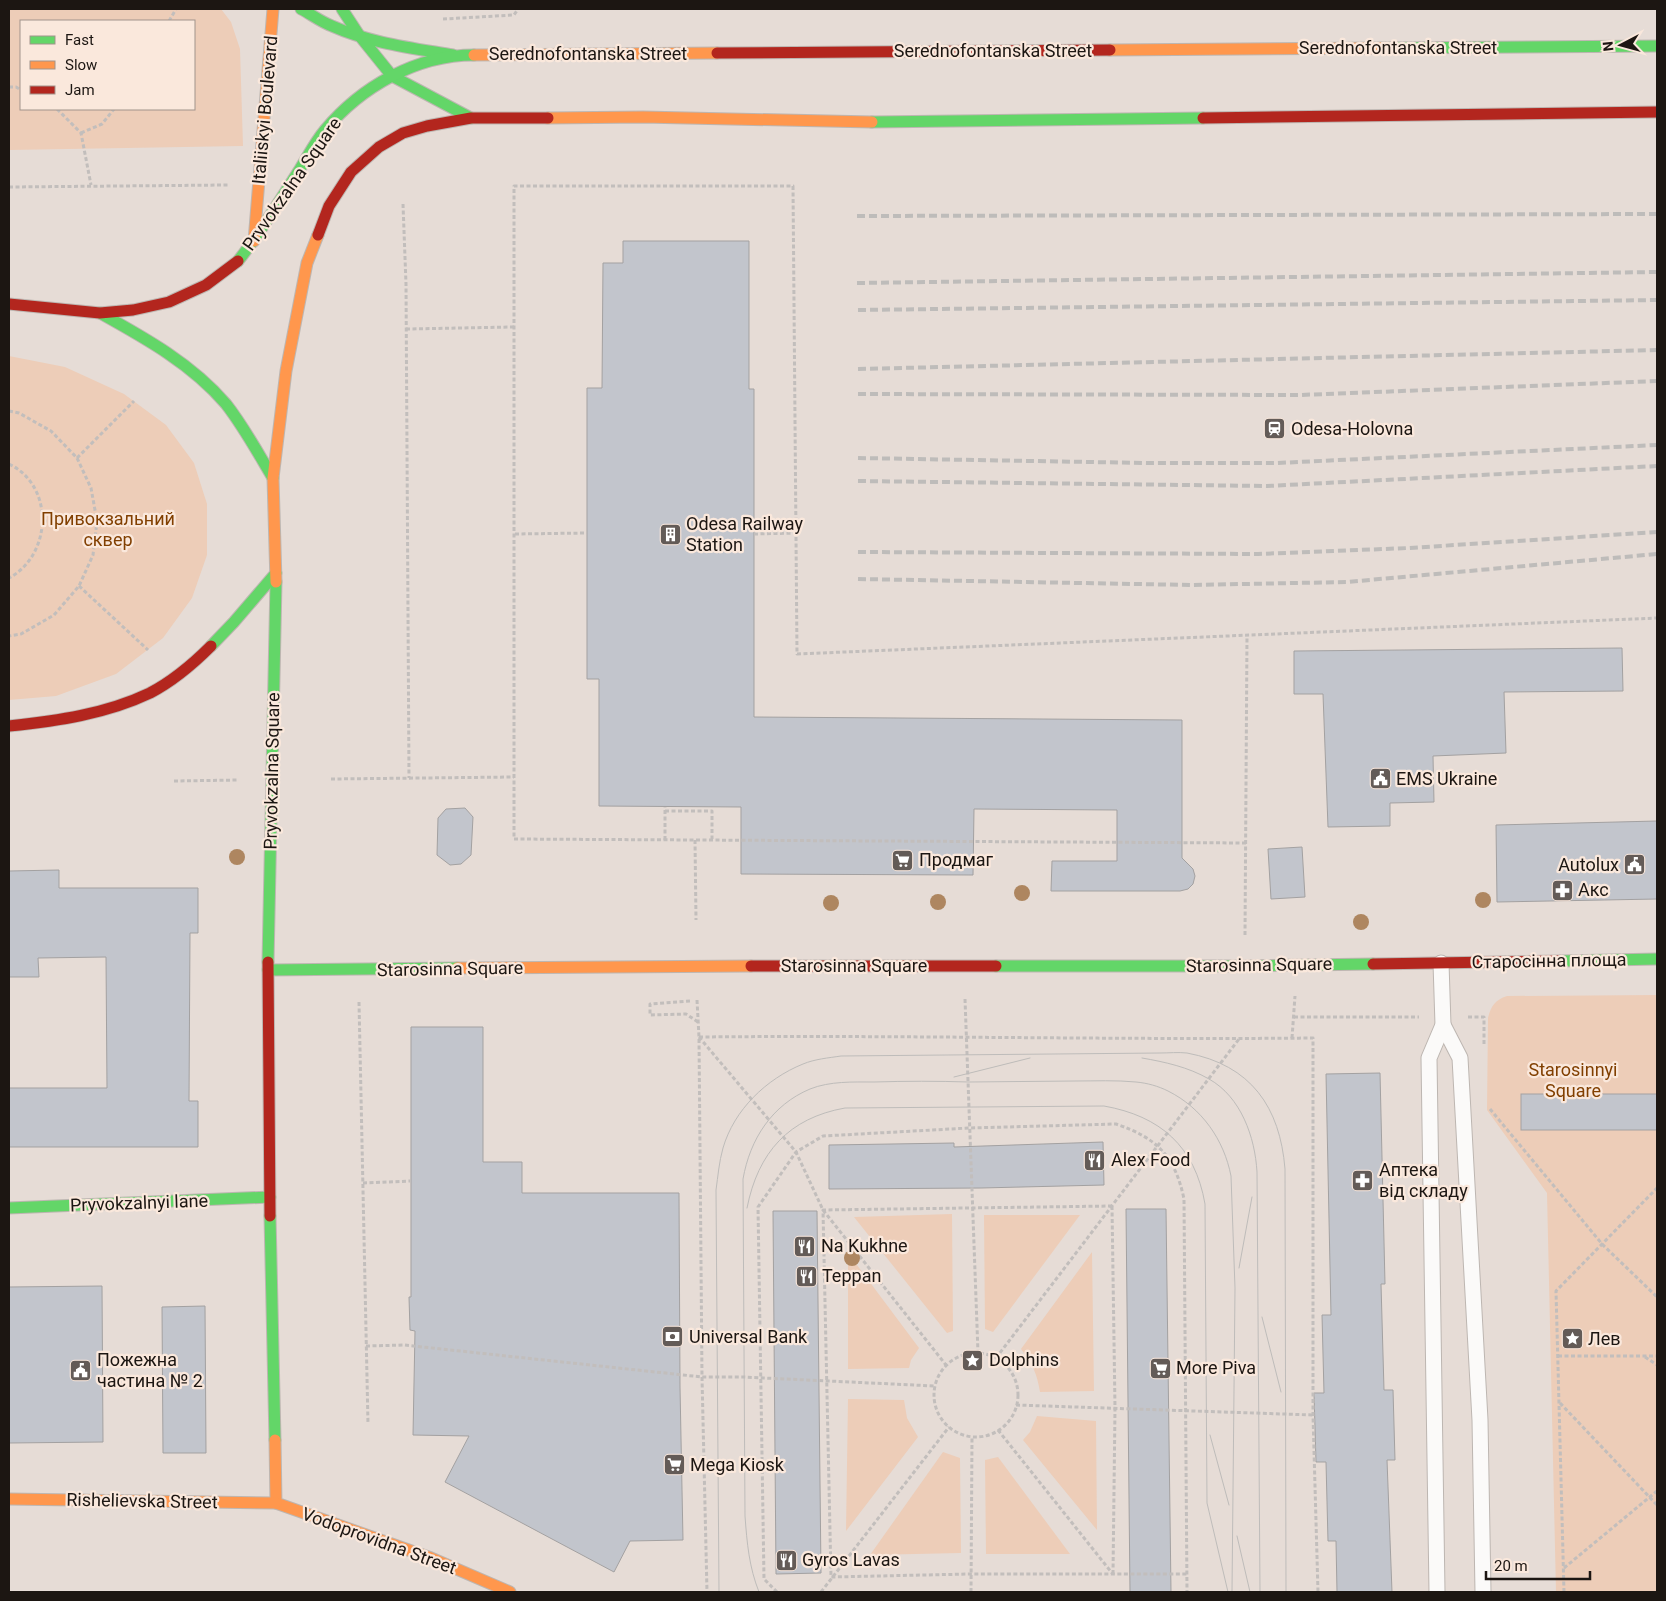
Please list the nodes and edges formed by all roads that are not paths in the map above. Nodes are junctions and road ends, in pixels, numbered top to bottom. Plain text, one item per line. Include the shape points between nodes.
1 (273, 9) edge
2 (301, 9) edge
3 (342, 9) edge
4 (359, 35) junction
5 (1657, 46) edge
6 (453, 55) junction
7 (392, 76) junction
8 (1657, 112) edge
9 (472, 118) junction
10 (254, 241) junction
11 (9, 304) edge
12 (100, 313) junction
13 (273, 478) junction
14 (276, 573) junction
15 (9, 726) edge
16 (1657, 958) edge
17 (1441, 963) junction
18 (268, 970) junction
19 (1443, 1021) junction
20 (270, 1197) junction
21 (9, 1208) edge
22 (9, 1499) edge
23 (276, 1503) junction
24 (510, 1592) edge
25 (1436, 1592) edge
26 (1483, 1592) edge

1 - 10 main road, Italiiskyi Boulevard
2 - 4 main road, Serednofontanska Street via 332,26
3 - 4 main road
4 - 6 main road, Serednofontanska Street via 388,44
4 - 7 main road
5 - 6 main road, Serednofontanska Street
6 - 7 main road, Pryvokzalna Square
7 - 9 main road
7 - 10 main road, Pryvokzalna Square via 373,86 347,107 324,131
8 - 9 main road via 873,122 642,117
9 - 13 main road, Pryvokzalna Square via 403,133 379,147 351,172 329,206 307,263 286,371
10 - 12 main road, Pryvokzalna Square via 238,261 206,285 169,302
11 - 12 main road, Pryvokzalna Square
12 - 13 main road, Pryvokzalna Square via 191,369 238,421
13 - 14 main road, Pryvokzalna Square
14 - 15 main road via 234,624 192,664 152,692 110,709
14 - 18 main road, Pryvokzalna Square
16 - 17 main road, Старосінна площа
17 - 18 main road, Starosinna Square
17 - 19 lane
18 - 20 main road, Pryvokzalna Square
19 - 25 lane via 1429,1058
19 - 26 lane via 1460,1058 1480,1420
20 - 21 main road, Pryvokzalnyi lane
20 - 23 main road, Pryvokzalna Square
22 - 23 main road, Rishelievska Street
23 - 24 main road, Vodoprovidna Street via 431,1558

